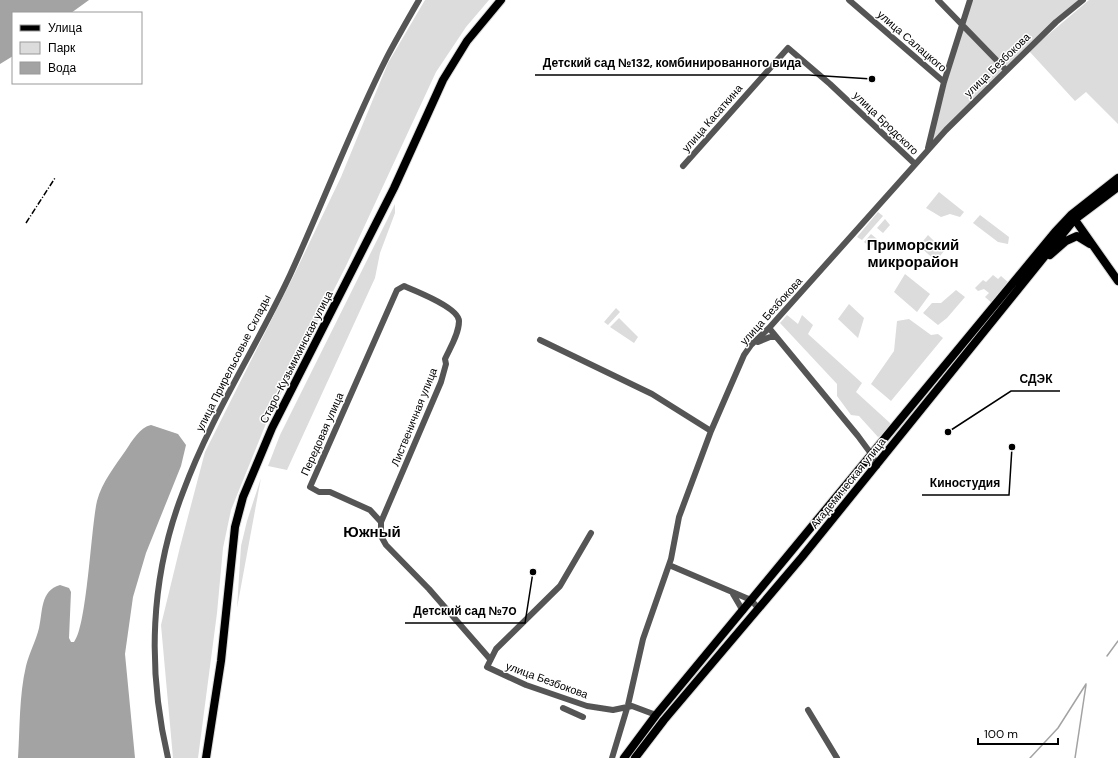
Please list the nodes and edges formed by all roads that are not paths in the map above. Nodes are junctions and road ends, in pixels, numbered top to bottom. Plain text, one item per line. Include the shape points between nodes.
1 (419, 0) edge
2 (501, 0) edge
3 (849, 0) edge
4 (938, 0) edge
5 (970, 0) edge
6 (1083, 0) edge
7 (962, 24) junction
8 (788, 48) joint
9 (1006, 70) junction
10 (944, 82) junction
11 (928, 148) junction
12 (915, 164) junction
13 (683, 166) dead end
14 (1118, 178) edge
15 (1118, 187) edge
16 (1073, 217) junction
17 (1093, 246) junction
18 (1029, 275) junction
19 (1118, 282) edge
20 (459, 320) joint
21 (768, 328) junction
22 (776, 337) junction
23 (540, 340) dead end
24 (751, 345) junction
25 (710, 431) junction
26 (872, 455) junction
27 (877, 466) junction
28 (381, 522) junction
29 (591, 533) dead end
30 (669, 565) junction
31 (766, 582) junction
32 (774, 591) junction
33 (733, 594) junction
34 (752, 600) junction
35 (760, 609) junction
36 (743, 610) junction
37 (490, 659) junction
38 (628, 706) junction
39 (563, 708) dead end
40 (808, 710) dead end
41 (656, 715) junction
42 (583, 717) dead end
43 (168, 758) edge
44 (206, 758) edge
45 (612, 758) edge
46 (624, 758) edge
47 (635, 758) edge
48 (837, 758) edge

1 - 43 street, улица Прирельсовые Склады via 387,58 290,275 206,437 182,493 160,569 156,602 155,667
2 - 44 main road, Старо-Кузьмихинская улица via 467,40 443,80 394,188 272,428 243,496 235,527 221,661
3 - 10 street, улица Салацкого
4 - 7 street
5 - 7 street, улица Безбокова
6 - 9 street, улица Безбокова
7 - 9 street
7 - 10 street, улица Безбокова
8 - 12 street, улица Бродского
8 - 13 street, улица Касаткина
9 - 11 street, улица Безбокова
10 - 11 street, улица Безбокова
11 - 12 street, улица Безбокова
12 - 21 street, улица Безбокова
14 - 16 main road
15 - 16 main road
16 - 17 main road
16 - 18 main road, Академическая улица
16 - 26 main road via 993,306
17 - 18 main road via 1077,236 1066,241
17 - 19 main road
18 - 27 main road, Академическая улица
20 - 28 street, Лиственичная улица via 459,327 445,359 442,382
20 - 28 street, Передовая улица via 454,311 404,286 397,290 310,487 319,492 330,492 370,510
21 - 22 street
21 - 24 street, улица Безбокова
22 - 24 street via 763,339
22 - 26 street
23 - 25 street via 652,394
24 - 25 street, улица Безбокова via 736,371
25 - 30 street, улица Безбокова via 680,517
26 - 27 street
26 - 31 main road
27 - 32 main road, Академическая улица
28 - 37 street via 381,536 392,552 429,588
29 - 37 street, улица Безбокова via 560,586 496,649
30 - 33 street
30 - 38 street, улица Безбокова via 643,639
31 - 32 main road
31 - 34 main road
32 - 35 main road, Академическая улица
33 - 34 street
33 - 36 street
34 - 35 street
34 - 36 main road
35 - 47 main road, Академическая улица via 664,720
36 - 41 main road
37 - 38 street, улица Безбокова via 487,667 561,698 602,710
38 - 41 street
38 - 45 street, улица Безбокова
39 - 42 street
40 - 48 street
41 - 46 main road

